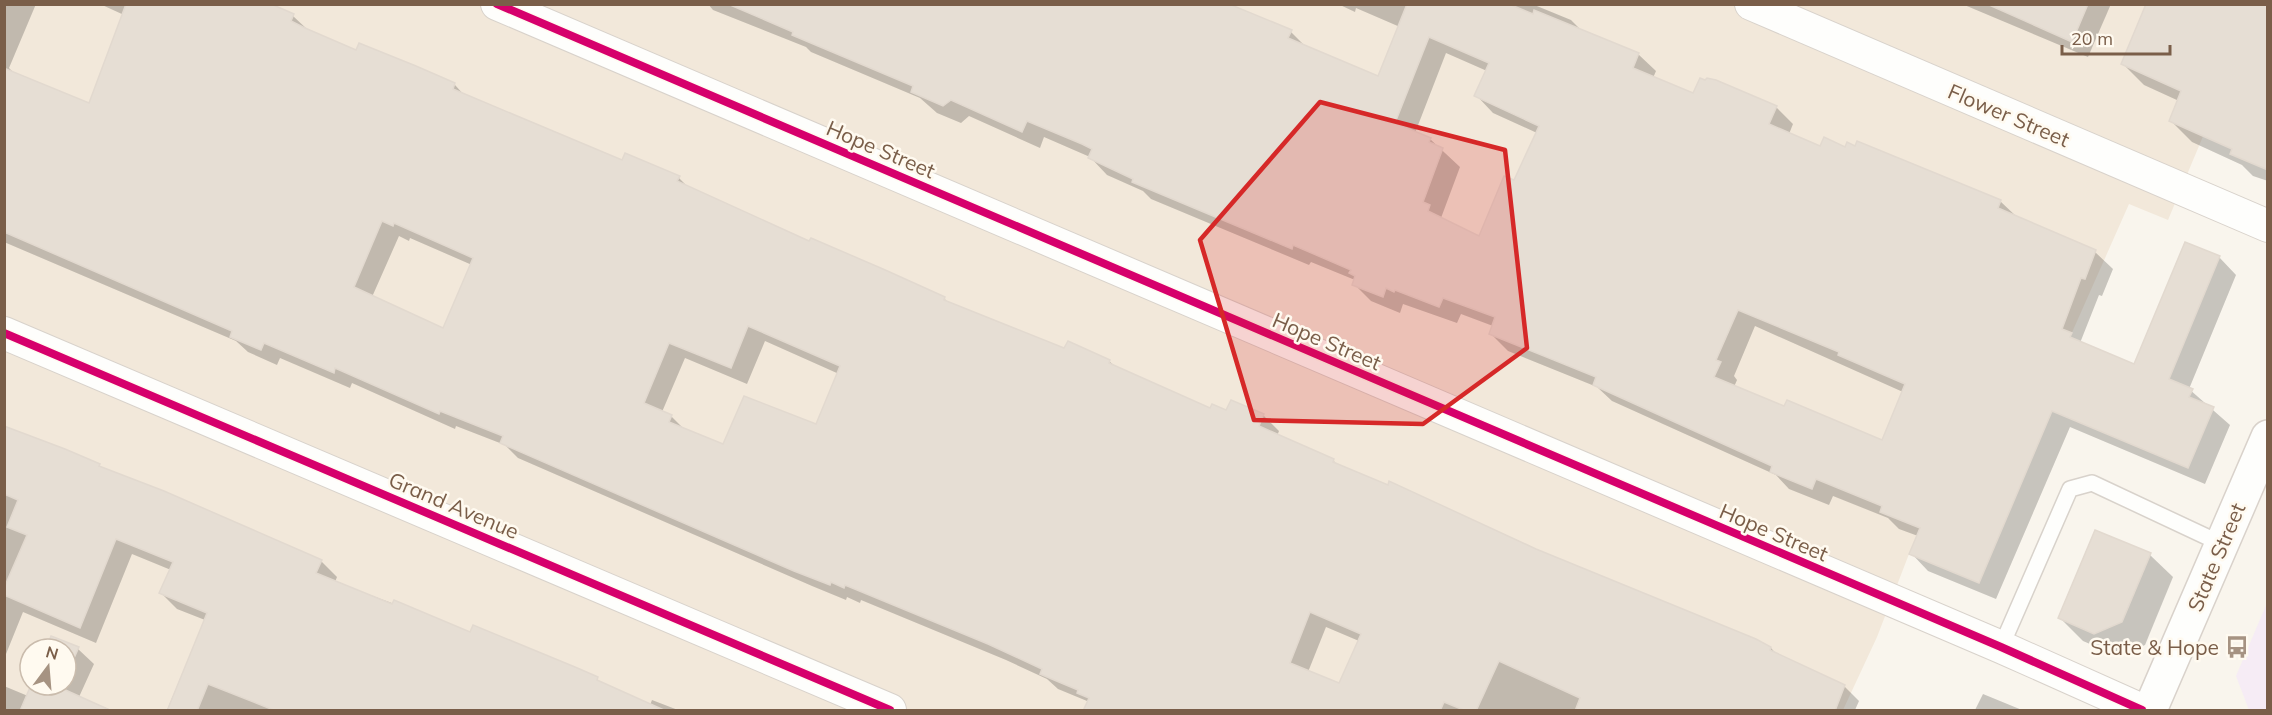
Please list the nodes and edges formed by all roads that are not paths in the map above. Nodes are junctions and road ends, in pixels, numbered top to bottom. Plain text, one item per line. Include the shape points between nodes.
1 (497, 4) edge
2 (1751, 4) edge
3 (2268, 226) edge
4 (4, 333) edge
5 (2268, 437) edge
6 (2222, 544) junction
7 (2001, 647) junction
8 (890, 711) edge
9 (2142, 711) edge
10 (2150, 711) edge

1 - 7 street, Hope Street
2 - 3 street, Flower Street
4 - 8 street, Grand Avenue
5 - 6 main road, State Street
6 - 7 lane via 2092,483 2070,489
6 - 10 main road, State Street
7 - 9 street, Hope Street

